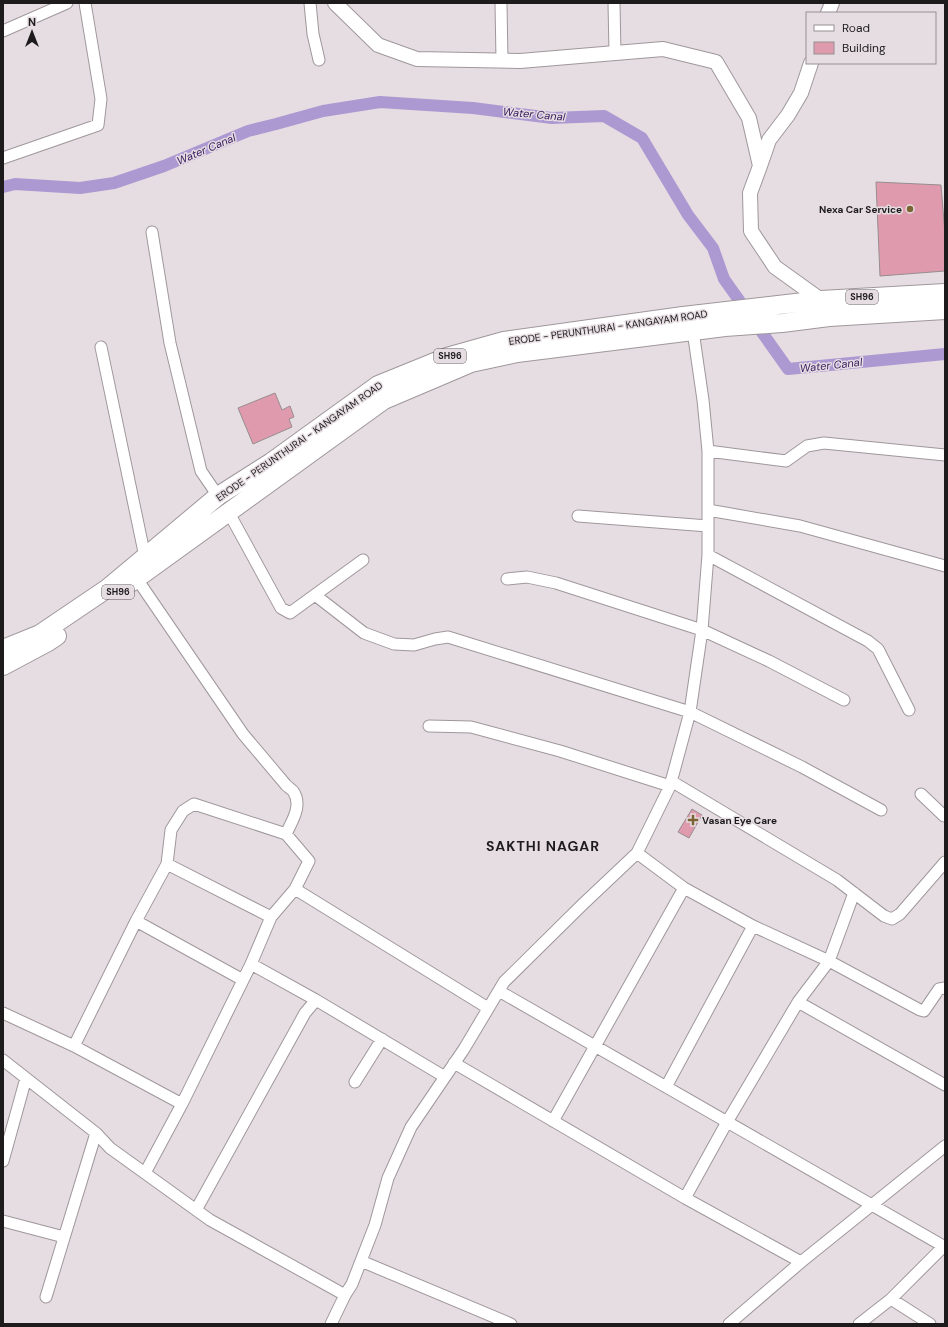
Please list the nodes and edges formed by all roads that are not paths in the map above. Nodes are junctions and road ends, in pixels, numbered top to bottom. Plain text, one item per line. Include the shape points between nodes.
1 (67, 3) edge
2 (85, 3) edge
3 (310, 3) edge
4 (335, 3) edge
5 (501, 3) edge
6 (614, 3) edge
7 (3, 31) edge
8 (615, 53) junction
9 (319, 60) dead end
10 (502, 60) junction
11 (812, 64) edge
12 (3, 158) edge
13 (760, 166) junction
14 (152, 232) dead end
15 (945, 293) edge
16 (821, 300) junction
17 (945, 310) edge
18 (829, 317) junction
19 (722, 320) junction
20 (693, 331) junction
21 (101, 347) dead end
22 (398, 385) junction
23 (708, 451) junction
24 (945, 455) edge
25 (218, 496) junction
26 (708, 510) junction
27 (228, 513) junction
28 (578, 516) dead end
29 (708, 526) junction
30 (708, 555) junction
31 (145, 557) junction
32 (363, 560) dead end
33 (945, 566) edge
34 (137, 579) junction
35 (507, 579) dead end
36 (315, 595) junction
37 (702, 630) junction
38 (3, 649) edge
39 (3, 666) edge
40 (844, 700) dead end
41 (909, 710) dead end
42 (690, 712) junction
43 (429, 726) dead end
44 (671, 784) junction
45 (921, 794) dead end
46 (881, 810) dead end
47 (945, 815) edge
48 (286, 834) junction
49 (637, 854) junction
50 (945, 862) edge
51 (167, 864) junction
52 (684, 888) junction
53 (295, 889) junction
54 (854, 894) junction
55 (271, 917) junction
56 (136, 921) junction
57 (753, 926) junction
58 (829, 961) junction
59 (251, 964) junction
60 (243, 980) junction
61 (945, 988) edge
62 (499, 991) junction
63 (316, 1000) junction
64 (798, 1002) junction
65 (488, 1008) junction
66 (3, 1013) edge
67 (382, 1040) junction
68 (74, 1046) junction
69 (594, 1046) junction
70 (3, 1060) edge
71 (454, 1063) junction
72 (445, 1077) junction
73 (26, 1078) junction
74 (354, 1082) dead end
75 (945, 1085) edge
76 (666, 1087) junction
77 (182, 1104) junction
78 (553, 1121) junction
79 (727, 1122) junction
80 (96, 1132) junction
81 (942, 1152) edge
82 (3, 1161) edge
83 (145, 1173) junction
84 (685, 1198) junction
85 (871, 1204) junction
86 (196, 1210) junction
87 (3, 1221) edge
88 (64, 1237) junction
89 (944, 1246) edge
90 (361, 1261) junction
91 (801, 1262) junction
92 (345, 1295) junction
93 (46, 1297) dead end
94 (891, 1299) junction
95 (331, 1324) edge
96 (511, 1324) edge
97 (729, 1324) edge
98 (859, 1324) edge
99 (930, 1324) edge

1 - 7 street
2 - 12 street via 101,99 98,125
3 - 9 street
4 - 10 street via 378,45 417,59
5 - 10 street
6 - 8 street
8 - 10 street
8 - 13 street via 663,49 716,62 749,118
11 - 13 street via 802,93 769,140
13 - 16 street via 750,193 751,231 776,267
14 - 25 street via 170,343 199,464
15 - 16 main road, ERODE - PERUNTHURAI - KANGAYAM ROAD / SH96
16 - 18 street
16 - 19 main road, ERODE - PERUNTHURAI - KANGAYAM ROAD / SH96 via 779,305
17 - 18 main road, ERODE - PERUNTHURAI - KANGAYAM ROAD / SH96
18 - 19 main road, ERODE - PERUNTHURAI - KANGAYAM ROAD / SH96 via 782,323
19 - 20 main road, ERODE - PERUNTHURAI - KANGAYAM ROAD / SH96
19 - 22 main road, ERODE - PERUNTHURAI - KANGAYAM ROAD / SH96 via 504,341 447,357
20 - 22 main road, ERODE - PERUNTHURAI - KANGAYAM ROAD / SH96 via 510,355 471,363
20 - 23 street
21 - 31 street
22 - 25 main road, ERODE - PERUNTHURAI - KANGAYAM ROAD / SH96 via 378,385 270,463
22 - 27 main road, ERODE - PERUNTHURAI - KANGAYAM ROAD / SH96 via 384,400
23 - 24 street via 786,461 807,446 824,443
23 - 26 street
25 - 31 main road, ERODE - PERUNTHURAI - KANGAYAM ROAD / SH96
26 - 29 street
26 - 33 street via 800,526
27 - 34 main road, ERODE - PERUNTHURAI - KANGAYAM ROAD / SH96
27 - 36 street via 280,608 290,612
28 - 29 street
29 - 30 street
30 - 37 street
30 - 41 street via 868,640 878,649
31 - 38 main road, ERODE - PERUNTHURAI - KANGAYAM ROAD / SH96 via 108,588 40,634
32 - 36 street
34 - 39 main road, ERODE - PERUNTHURAI - KANGAYAM ROAD / SH96 via 48,642
34 - 48 street via 243,734 293,791 297,801 297,812
35 - 37 street via 527,577 556,583
36 - 42 street via 364,633 394,644 414,645 448,637
37 - 40 street
37 - 42 street
42 - 44 street
42 - 46 street via 802,767
43 - 44 street via 470,726
44 - 49 street
44 - 54 street via 837,880
45 - 47 street
48 - 51 street via 194,804 184,811 171,830
48 - 53 street via 310,861
49 - 52 street
49 - 62 street via 504,982
50 - 54 street via 900,914 892,919
51 - 55 street
51 - 56 street
52 - 57 street
52 - 69 street
53 - 55 street
53 - 65 street
54 - 58 street
55 - 59 street
56 - 60 street
56 - 68 street
57 - 58 street
57 - 76 street
58 - 61 street via 924,1011 940,989
58 - 64 street
59 - 60 street
59 - 63 street
60 - 77 street
62 - 65 street
62 - 69 street
63 - 67 street
63 - 86 street via 305,1013
64 - 75 street
64 - 79 street
65 - 71 street
66 - 68 street
67 - 72 street
67 - 74 street
68 - 77 street
69 - 76 street
69 - 78 street
70 - 73 street
71 - 72 street
71 - 78 street
72 - 90 street via 411,1127 388,1178 375,1225
73 - 80 street
73 - 82 street
76 - 79 street
77 - 83 street
78 - 84 street
79 - 84 street
79 - 85 street
80 - 83 street via 110,1148
80 - 88 street
81 - 85 street
83 - 86 street
84 - 91 street
85 - 89 street
85 - 91 street
86 - 92 street
87 - 88 street
88 - 93 street
89 - 94 street
90 - 92 street
90 - 96 street
91 - 97 street
92 - 95 street
94 - 98 street
94 - 99 street

